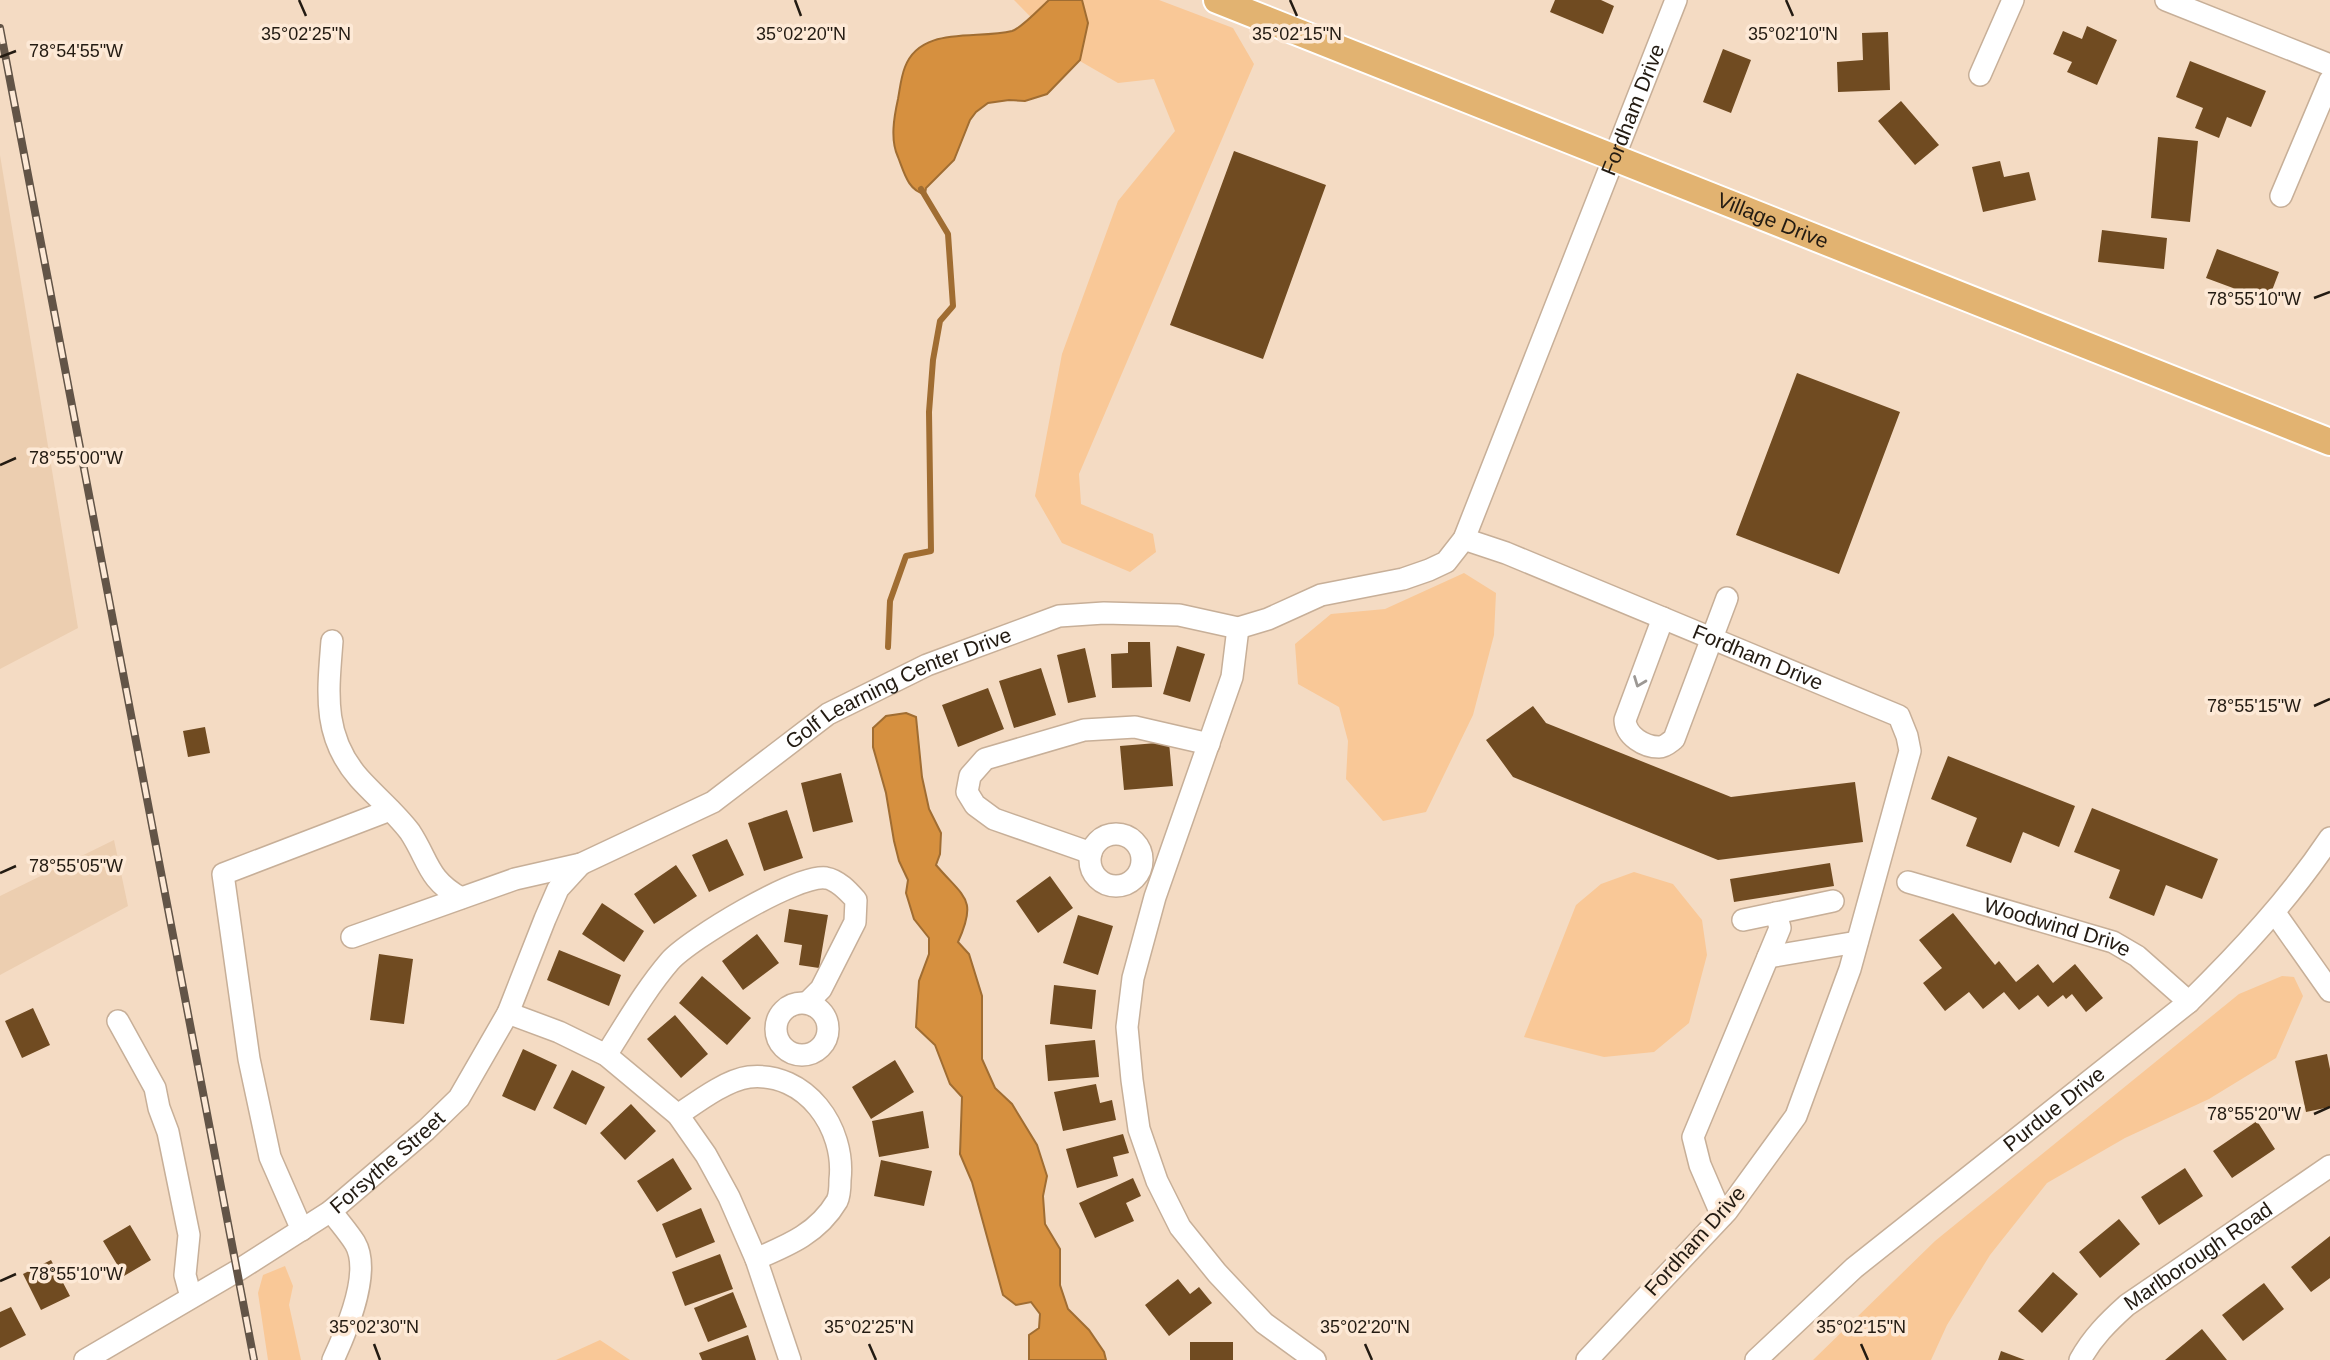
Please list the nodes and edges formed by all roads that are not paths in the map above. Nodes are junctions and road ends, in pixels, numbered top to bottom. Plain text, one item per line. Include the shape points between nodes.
1 (1217, 0) edge
2 (1676, 0) edge
3 (2013, 0) edge
4 (2166, 0) edge
5 (2330, 65) edge
6 (1980, 75) dead end
7 (2330, 80) edge
8 (1613, 158) junction
9 (2281, 196) dead end
10 (2330, 442) edge
11 (1464, 539) junction
12 (1727, 598) dead end
13 (1663, 618) junction
14 (1238, 628) junction
15 (1711, 639) junction
16 (332, 641) dead end
17 (1209, 744) junction
18 (390, 810) junction
19 (2330, 838) edge
20 (1091, 853) junction
21 (581, 864) junction
22 (1141, 871) junction
23 (1162, 877) junction
24 (1908, 882) dead end
25 (461, 898) junction
26 (1833, 901) dead end
27 (1776, 913) junction
28 (2275, 913) junction
29 (1743, 920) dead end
30 (352, 937) dead end
31 (1857, 942) junction
32 (1768, 957) junction
33 (2330, 991) edge
34 (2189, 1002) junction
35 (807, 1003) junction
36 (508, 1013) junction
37 (118, 1021) dead end
38 (791, 1053) junction
39 (606, 1055) junction
40 (782, 1082) junction
41 (678, 1115) junction
42 (2330, 1166) edge
43 (331, 1211) junction
44 (1722, 1216) junction
45 (302, 1230) junction
46 (756, 1259) junction
47 (191, 1297) junction
48 (85, 1360) edge
49 (333, 1360) edge
50 (790, 1360) edge
51 (1315, 1360) edge
52 (1587, 1360) edge
53 (1756, 1360) edge
54 (2080, 1360) edge

1 - 8 main road, Village Drive
2 - 8 street, Fordham Drive
3 - 6 street
4 - 5 street
7 - 9 street
8 - 10 main road, Village Drive
8 - 11 street, Fordham Drive
11 - 13 street, Fordham Drive
11 - 14 street via 1446,562 1429,570 1321,594
12 - 15 street
13 - 15 street, Fordham Drive
13 -> 15 street via 1625,720 1632,737 1658,747 1674,739
14 - 17 street via 1232,677
14 - 21 street, Golf Learning Center Drive via 1179,615 1059,616 927,665 828,714 713,802
15 - 31 street, Fordham Drive via 1899,716 1910,751
16 - 18 street via 328,694 335,742 358,777
17 - 20 street via 1135,727 1084,730 985,759 970,776 967,792 975,805 994,819
17 - 23 street
18 - 25 street via 410,833 428,869
18 - 45 street via 223,874 249,1059 270,1157
19 - 28 street, Purdue Drive
20 - 22 street via 1097,879 1110,886 1128,884
20 - 22 street via 1105,836 1123,834 1142,852
21 - 25 street, Golf Learning Center Drive via 515,879
21 - 36 street, Forsythe Street via 558,889
22 - 23 street
23 - 51 street via 1133,978 1127,1027 1139,1129 1180,1227 1264,1323
24 - 34 street, Woodwind Drive via 2113,942 2137,956
25 - 30 street, Golf Learning Center Drive
26 - 27 street
27 - 29 street
27 - 32 street via 1780,928
28 - 33 street
28 - 34 street, Purdue Drive
31 - 32 street
31 - 44 street, Fordham Drive via 1796,1116
32 - 44 street via 1693,1137
34 - 53 street, Purdue Drive via 1854,1268
35 - 38 street via 787,1007 776,1021 778,1041
35 - 38 street via 826,1020 826,1038 814,1052
35 - 39 street via 821,989 855,922 856,900 826,878 801,882 771,896 693,941 654,982
36 - 39 street
36 - 43 street, Forsythe Street via 459,1098
37 - 47 street via 152,1080 166,1125 189,1235 185,1275
38 - 40 street
39 - 41 street
40 - 41 street via 748,1077 718,1089
40 - 46 street via 817,1104 834,1129 842,1167 839,1198 820,1225 796,1242
41 - 46 street via 729,1196
42 - 54 street, Marlborough Road via 2127,1305 2089,1343
43 - 45 street, Forsythe Street
43 - 49 street via 356,1245 360,1274 354,1307
44 - 52 street, Fordham Drive
45 - 47 street, Forsythe Street
46 - 50 street
47 - 48 street, Forsythe Street

